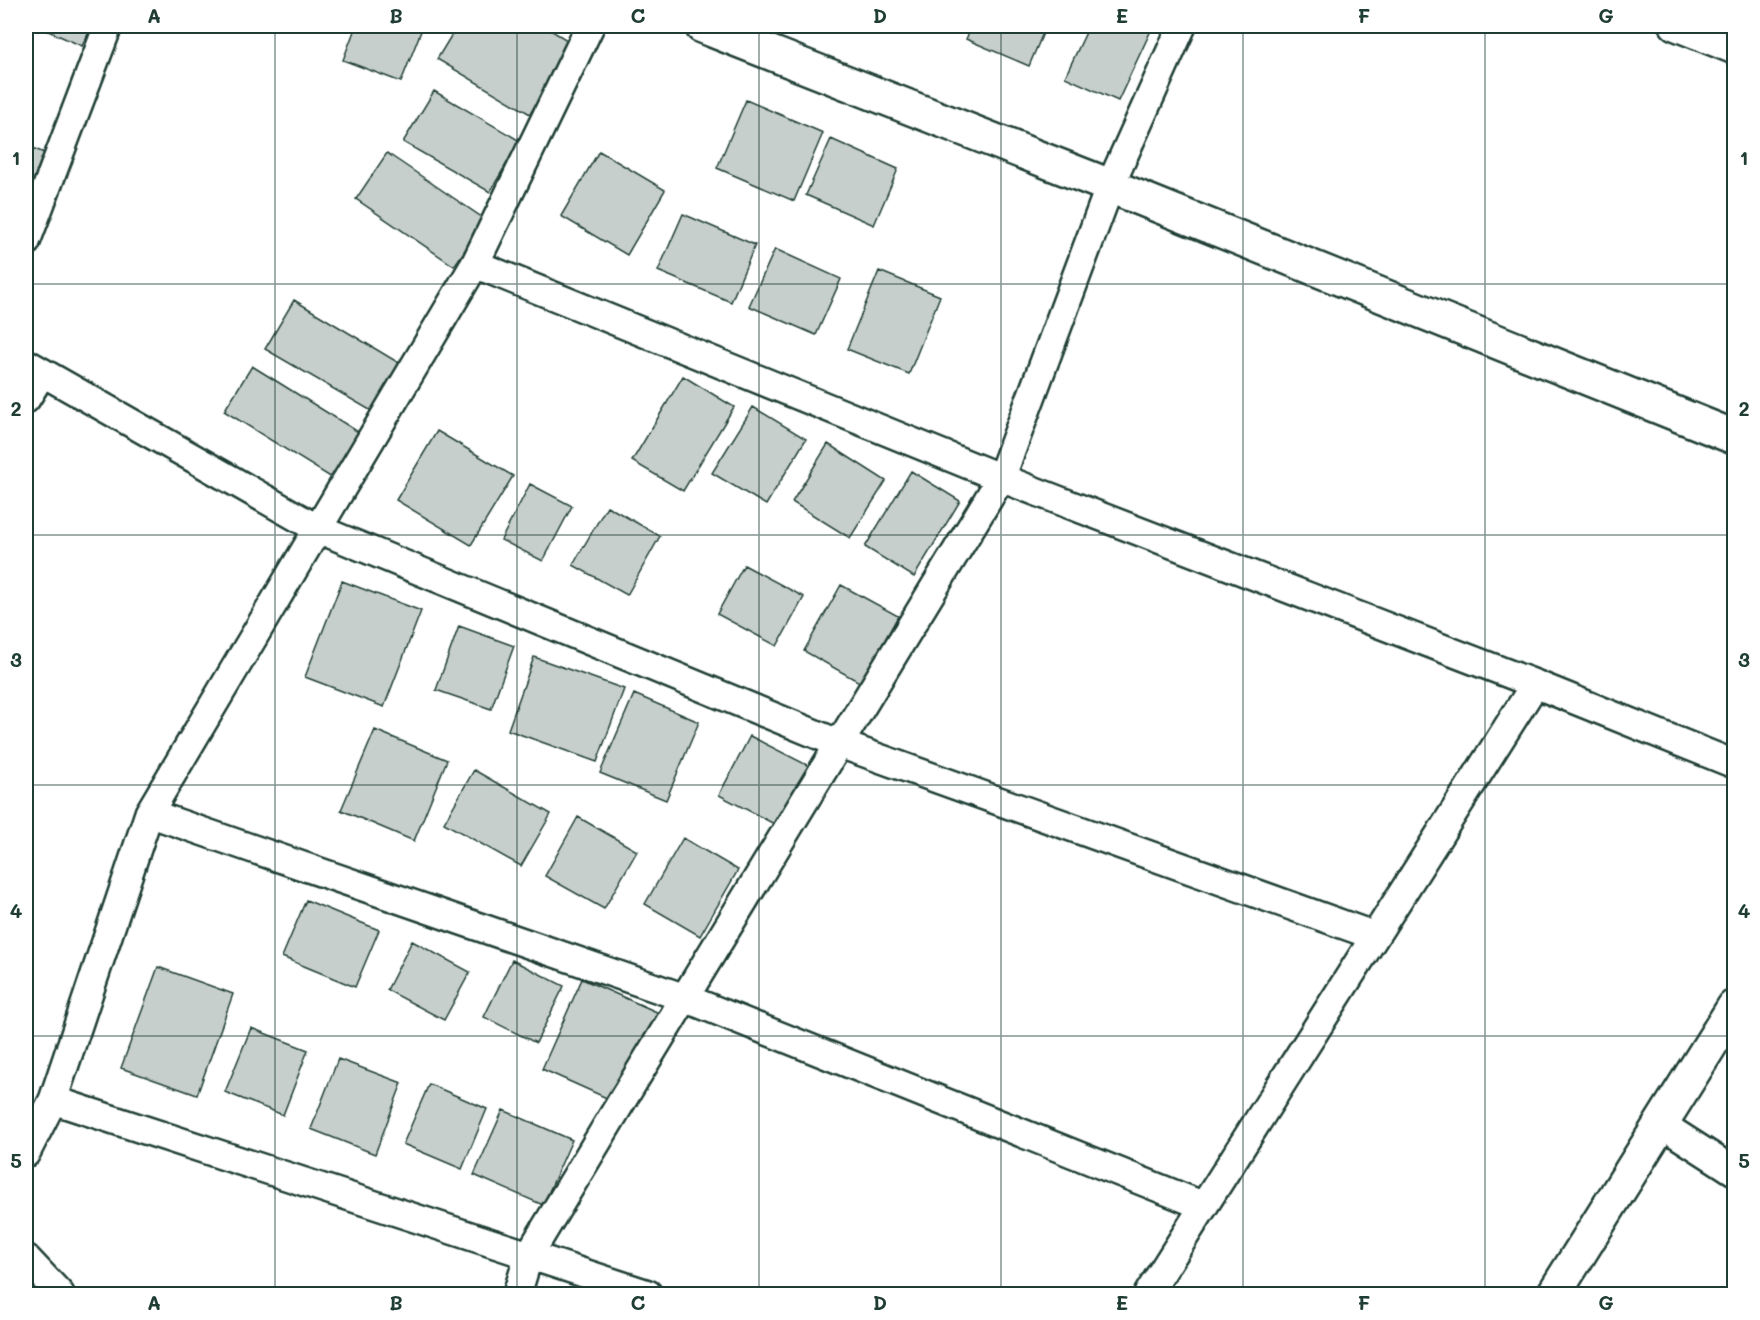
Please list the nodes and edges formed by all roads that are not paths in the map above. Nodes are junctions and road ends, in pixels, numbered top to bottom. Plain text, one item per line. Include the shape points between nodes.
1 (108, 26) edge
2 (590, 26) edge
3 (702, 26) edge
4 (1182, 26) edge
5 (1674, 26) edge
6 (1734, 50) edge
7 (1110, 186) junction
8 (26, 242) edge
9 (475, 264) junction
10 (34, 368) edge
11 (26, 399) edge
12 (1734, 437) edge
13 (1001, 478) junction
14 (318, 529) junction
15 (1535, 684) junction
16 (840, 744) junction
17 (1734, 764) edge
18 (149, 813) junction
19 (1375, 936) junction
20 (685, 998) junction
21 (1734, 1007) edge
22 (53, 1100) junction
23 (1661, 1124) junction
24 (26, 1153) edge
25 (1734, 1171) edge
26 (1204, 1206) junction
27 (529, 1255) junction
28 (26, 1258) edge
29 (60, 1294) edge
30 (517, 1294) edge
31 (648, 1294) edge
32 (1148, 1294) edge
33 (1554, 1294) edge

1 - 8 street
2 - 9 street
3 - 7 street
4 - 7 street
5 - 6 street
7 - 12 street
7 - 13 street
9 - 13 street
9 - 14 street
10 - 11 street
10 - 14 street
13 - 15 street
13 - 16 street
14 - 16 street
14 - 18 street
15 - 17 street
15 - 19 street
16 - 19 street
16 - 20 street
18 - 20 street
18 - 22 street
19 - 26 street
20 - 26 street
20 - 27 street
21 - 23 street
22 - 24 street
22 - 27 street
23 - 25 street
23 - 33 street
26 - 32 street
27 - 30 street
27 - 31 street
28 - 29 street

